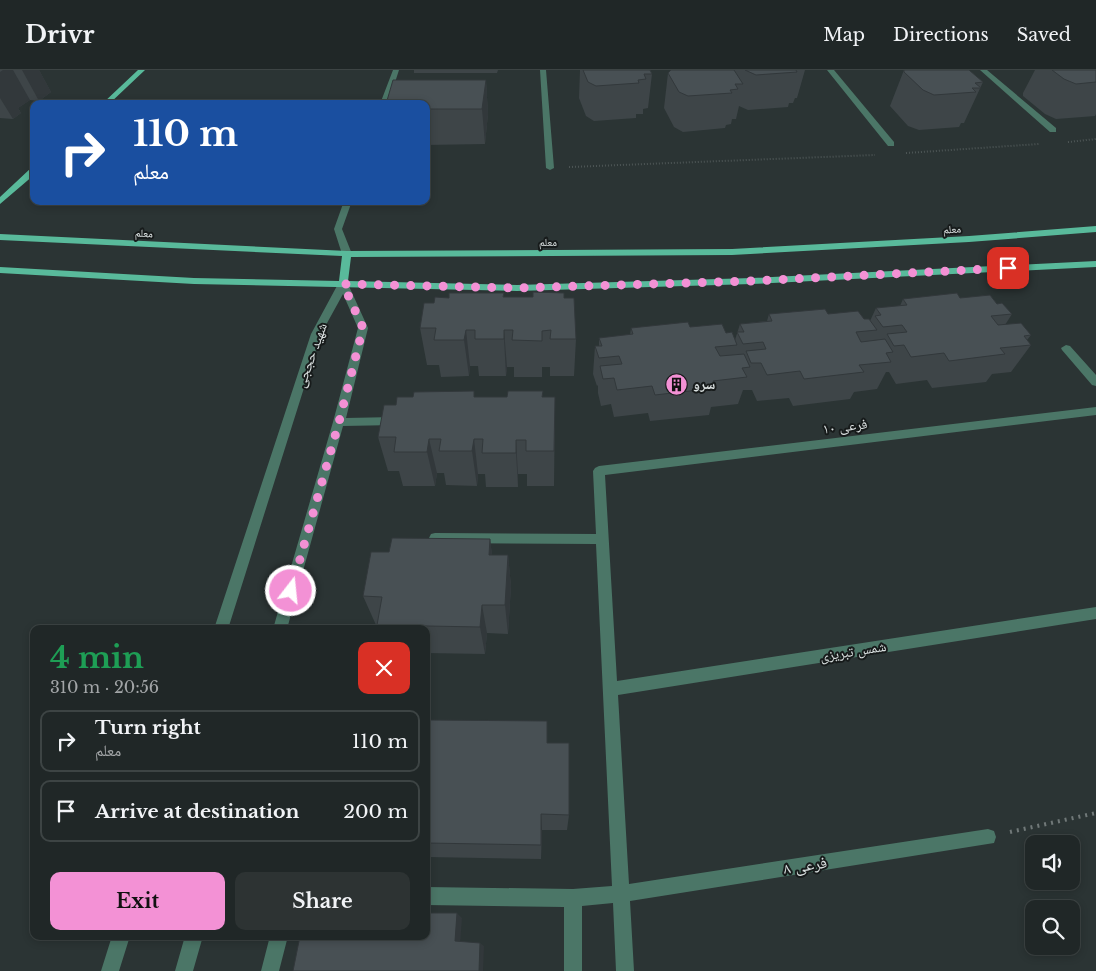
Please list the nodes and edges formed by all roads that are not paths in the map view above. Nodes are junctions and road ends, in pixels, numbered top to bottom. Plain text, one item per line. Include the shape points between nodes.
1 (142, 70) edge
2 (396, 70) edge
3 (543, 70) edge
4 (830, 70) edge
5 (983, 70) edge
6 (109, 100) edge
7 (385, 100) edge
8 (1053, 130) dead end
9 (891, 144) dead end
10 (550, 168) road end
11 (30, 174) edge
12 (0, 202) edge
13 (347, 205) edge
14 (1096, 229) edge
15 (0, 236) edge
16 (347, 254) junction
17 (1096, 264) edge
18 (0, 270) edge
19 (343, 284) junction
20 (1066, 348) dead end
21 (1096, 382) edge
22 (1096, 411) edge
23 (409, 420) edge
24 (339, 422) junction
25 (435, 538) edge
26 (602, 539) junction
27 (1096, 613) edge
28 (222, 625) edge
29 (281, 625) edge
30 (610, 689) junction
31 (988, 837) road end
32 (621, 894) junction
33 (430, 896) edge
34 (573, 898) junction
35 (120, 940) edge
36 (193, 940) edge
37 (277, 940) edge
38 (110, 971) edge
39 (184, 971) edge
40 (270, 971) edge
41 (574, 971) edge
42 (625, 971) edge

1 - 6 main road
2 - 7 street
3 - 10 street
4 - 9 street
5 - 8 street
11 - 12 main road
13 - 16 street via 338,229
14 - 16 main road, معلم via 732,252
15 - 16 main road, معلم
16 - 19 main road
17 - 19 main road via 752,281 517,288
18 - 19 main road via 194,281
19 - 24 street via 363,328
19 - 28 street, شهید حججی via 316,334
20 - 21 street
22 - 26 street, فرعی ۱۰ via 599,471
23 - 24 street
24 - 29 street
25 - 26 street
26 - 30 street
27 - 30 street, شمس تبریزی
30 - 32 street
31 - 32 street, فرعی ۸
32 - 34 street, فرعی ۸
32 - 42 street
33 - 34 street, فرعی ۸
34 - 41 street
35 - 38 street
36 - 39 street
37 - 40 street

